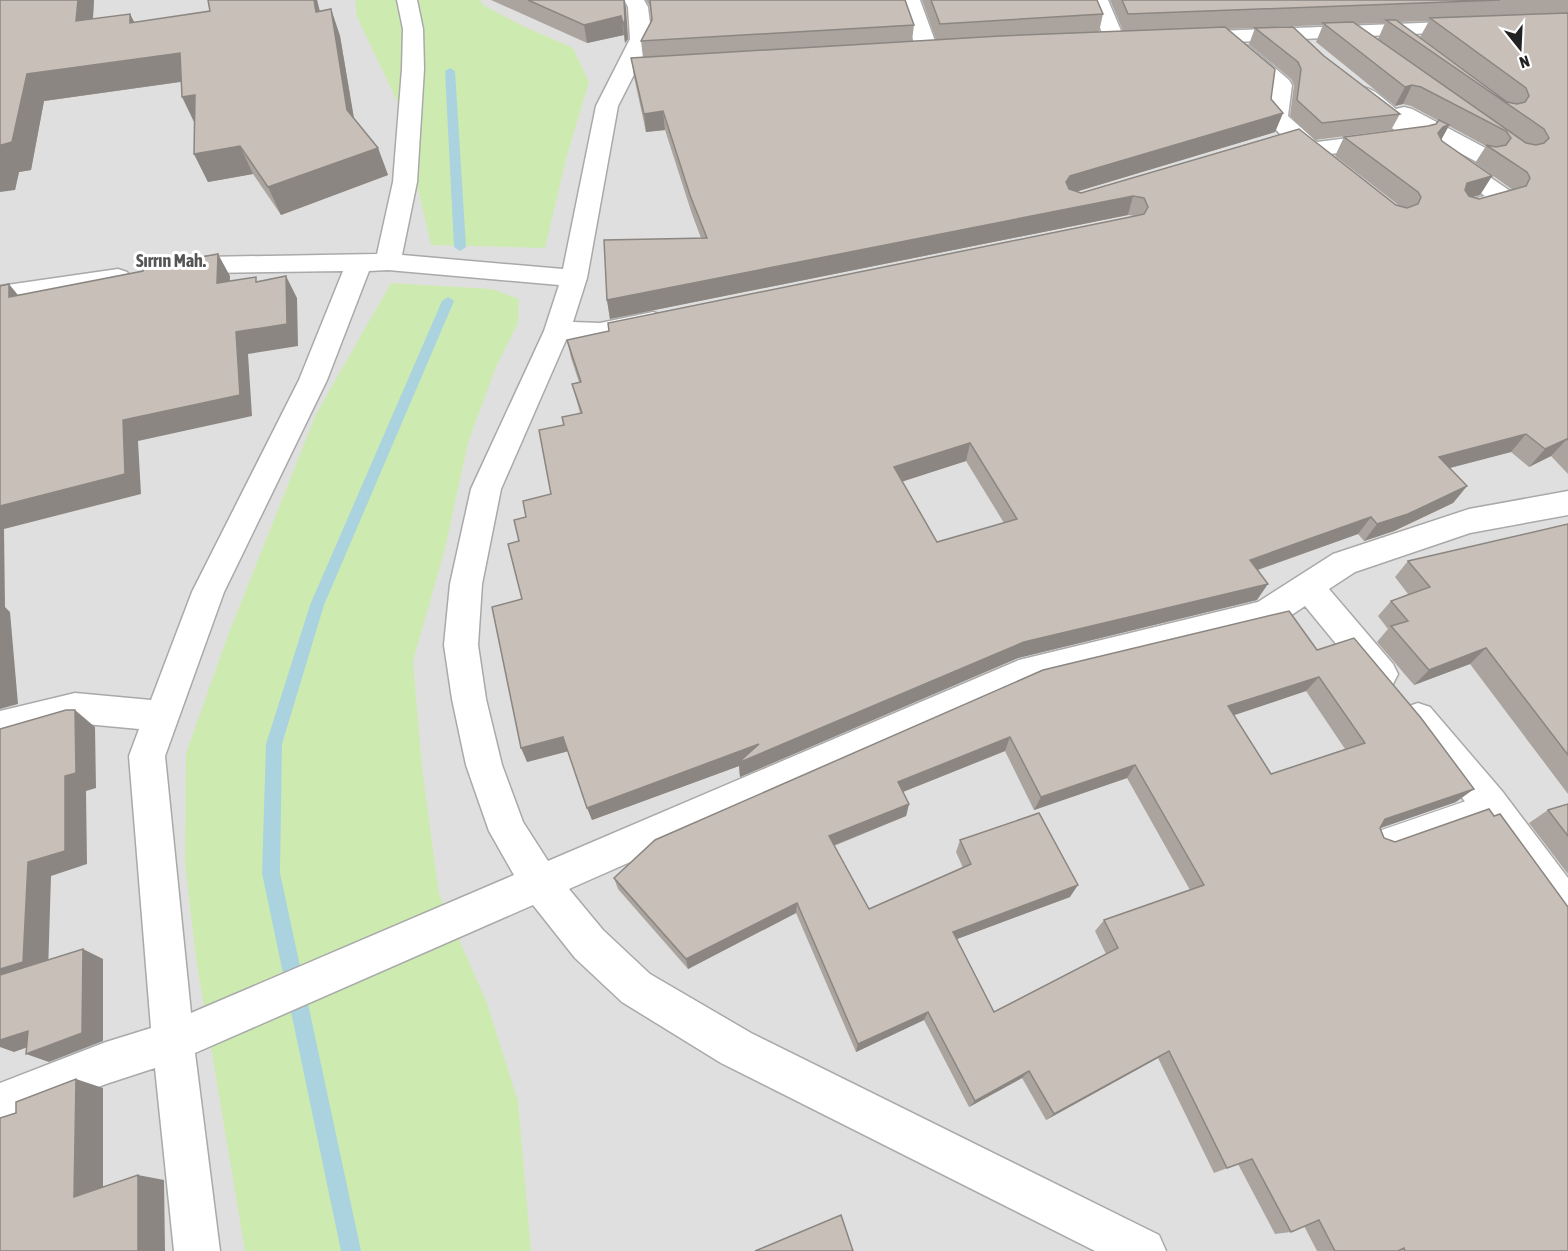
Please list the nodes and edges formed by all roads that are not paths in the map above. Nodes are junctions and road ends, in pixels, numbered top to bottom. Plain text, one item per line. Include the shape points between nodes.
1 (407, 0) edge
2 (910, 0) edge
3 (1098, 0) edge
4 (641, 2) edge
5 (1486, 26) edge
6 (1393, 30) junction
7 (1350, 32) junction
8 (1293, 35) junction
9 (1224, 37) junction
10 (1169, 38) edge
11 (1136, 39) edge
12 (1114, 40) junction
13 (1091, 41) edge
14 (951, 50) edge
15 (928, 52) junction
16 (1421, 52) edge
17 (904, 53) edge
18 (1378, 53) edge
19 (1318, 58) edge
20 (1417, 136) junction
21 (1293, 143) junction
22 (1485, 157) edge
23 (1344, 177) edge
24 (1467, 208) edge
25 (373, 262) junction
26 (574, 278) junction
27 (0, 295) edge
28 (681, 315) edge
29 (557, 331) junction
30 (1568, 503) edge
31 (1309, 588) junction
32 (162, 716) junction
33 (0, 727) edge
34 (1489, 803) junction
35 (1378, 842) edge
36 (540, 883) junction
37 (1568, 910) edge
38 (173, 1042) junction
39 (0, 1104) edge
40 (197, 1251) edge
41 (1143, 1251) edge

1 - 25 street via 413,29 413,69 405,182
2 - 15 street
3 - 12 street
4 - 26 street via 635,68 607,106
5 - 6 street
6 - 7 street
6 - 16 street
7 - 8 street
7 - 18 street
8 - 9 street
8 - 19 street
9 - 10 street
9 - 21 street via 1281,85 1277,118
11 - 12 street
12 - 13 street
14 - 15 street
15 - 17 street
20 - 21 street
20 - 22 street via 1345,79
20 - 24 street via 1504,198
21 - 23 street
25 - 26 street
25 - 27 street via 205,265
25 - 32 street via 208,592
26 - 29 street
28 - 29 street via 600,332
29 - 36 street via 486,489 466,584 461,645 484,765 508,831
30 - 31 street via 1469,521 1344,563
31 - 34 street
31 - 36 street via 1266,614 1031,670
32 - 33 street via 75,708
32 - 38 street via 147,756
34 - 35 lane
34 - 37 street
36 - 38 street
36 - 41 street via 589,944 636,988 736,1048
38 - 39 street
38 - 40 street

